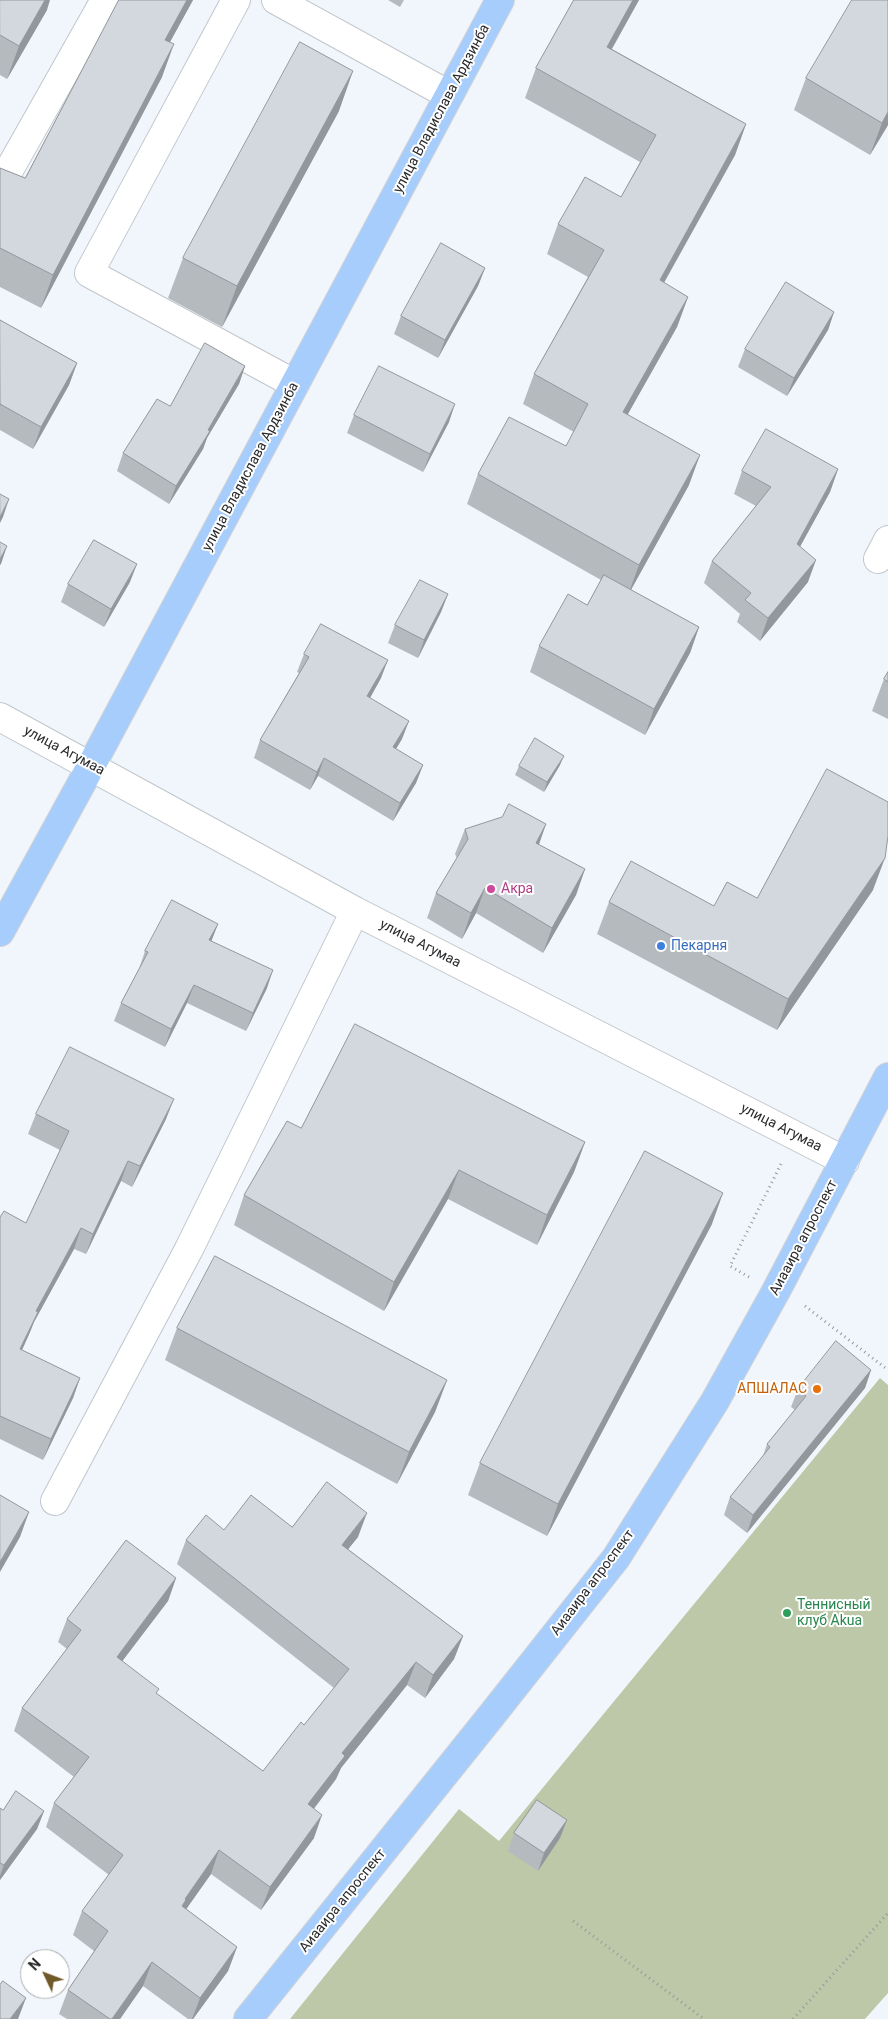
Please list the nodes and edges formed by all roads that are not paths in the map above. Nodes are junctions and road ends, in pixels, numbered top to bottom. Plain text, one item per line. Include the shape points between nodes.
1 (105, 0) edge
2 (236, 0) edge
3 (276, 0) edge
4 (500, 0) edge
5 (303, 7) edge
6 (449, 95) junction
7 (0, 186) edge
8 (295, 384) junction
9 (0, 717) edge
10 (91, 766) junction
11 (355, 911) junction
12 (0, 932) edge
13 (888, 1076) edge
14 (845, 1161) junction
15 (55, 1501) dead end
16 (248, 2019) edge

1 - 7 street
2 - 8 street via 89,273
3 - 5 street
4 - 6 main road, улица Владислава Ардзинба
5 - 6 street
6 - 8 main road, улица Владислава Ардзинба
8 - 10 main road, улица Владислава Ардзинба
9 - 10 street, улица Агумаа
10 - 11 street, улица Агумаа
10 - 12 main road, улица Владислава Ардзинба
11 - 14 street, улица Агумаа
11 - 15 street via 189,1249
13 - 14 main road, Аиааира апроспект
14 - 16 main road, Аиааира апроспект via 715,1401 616,1558

